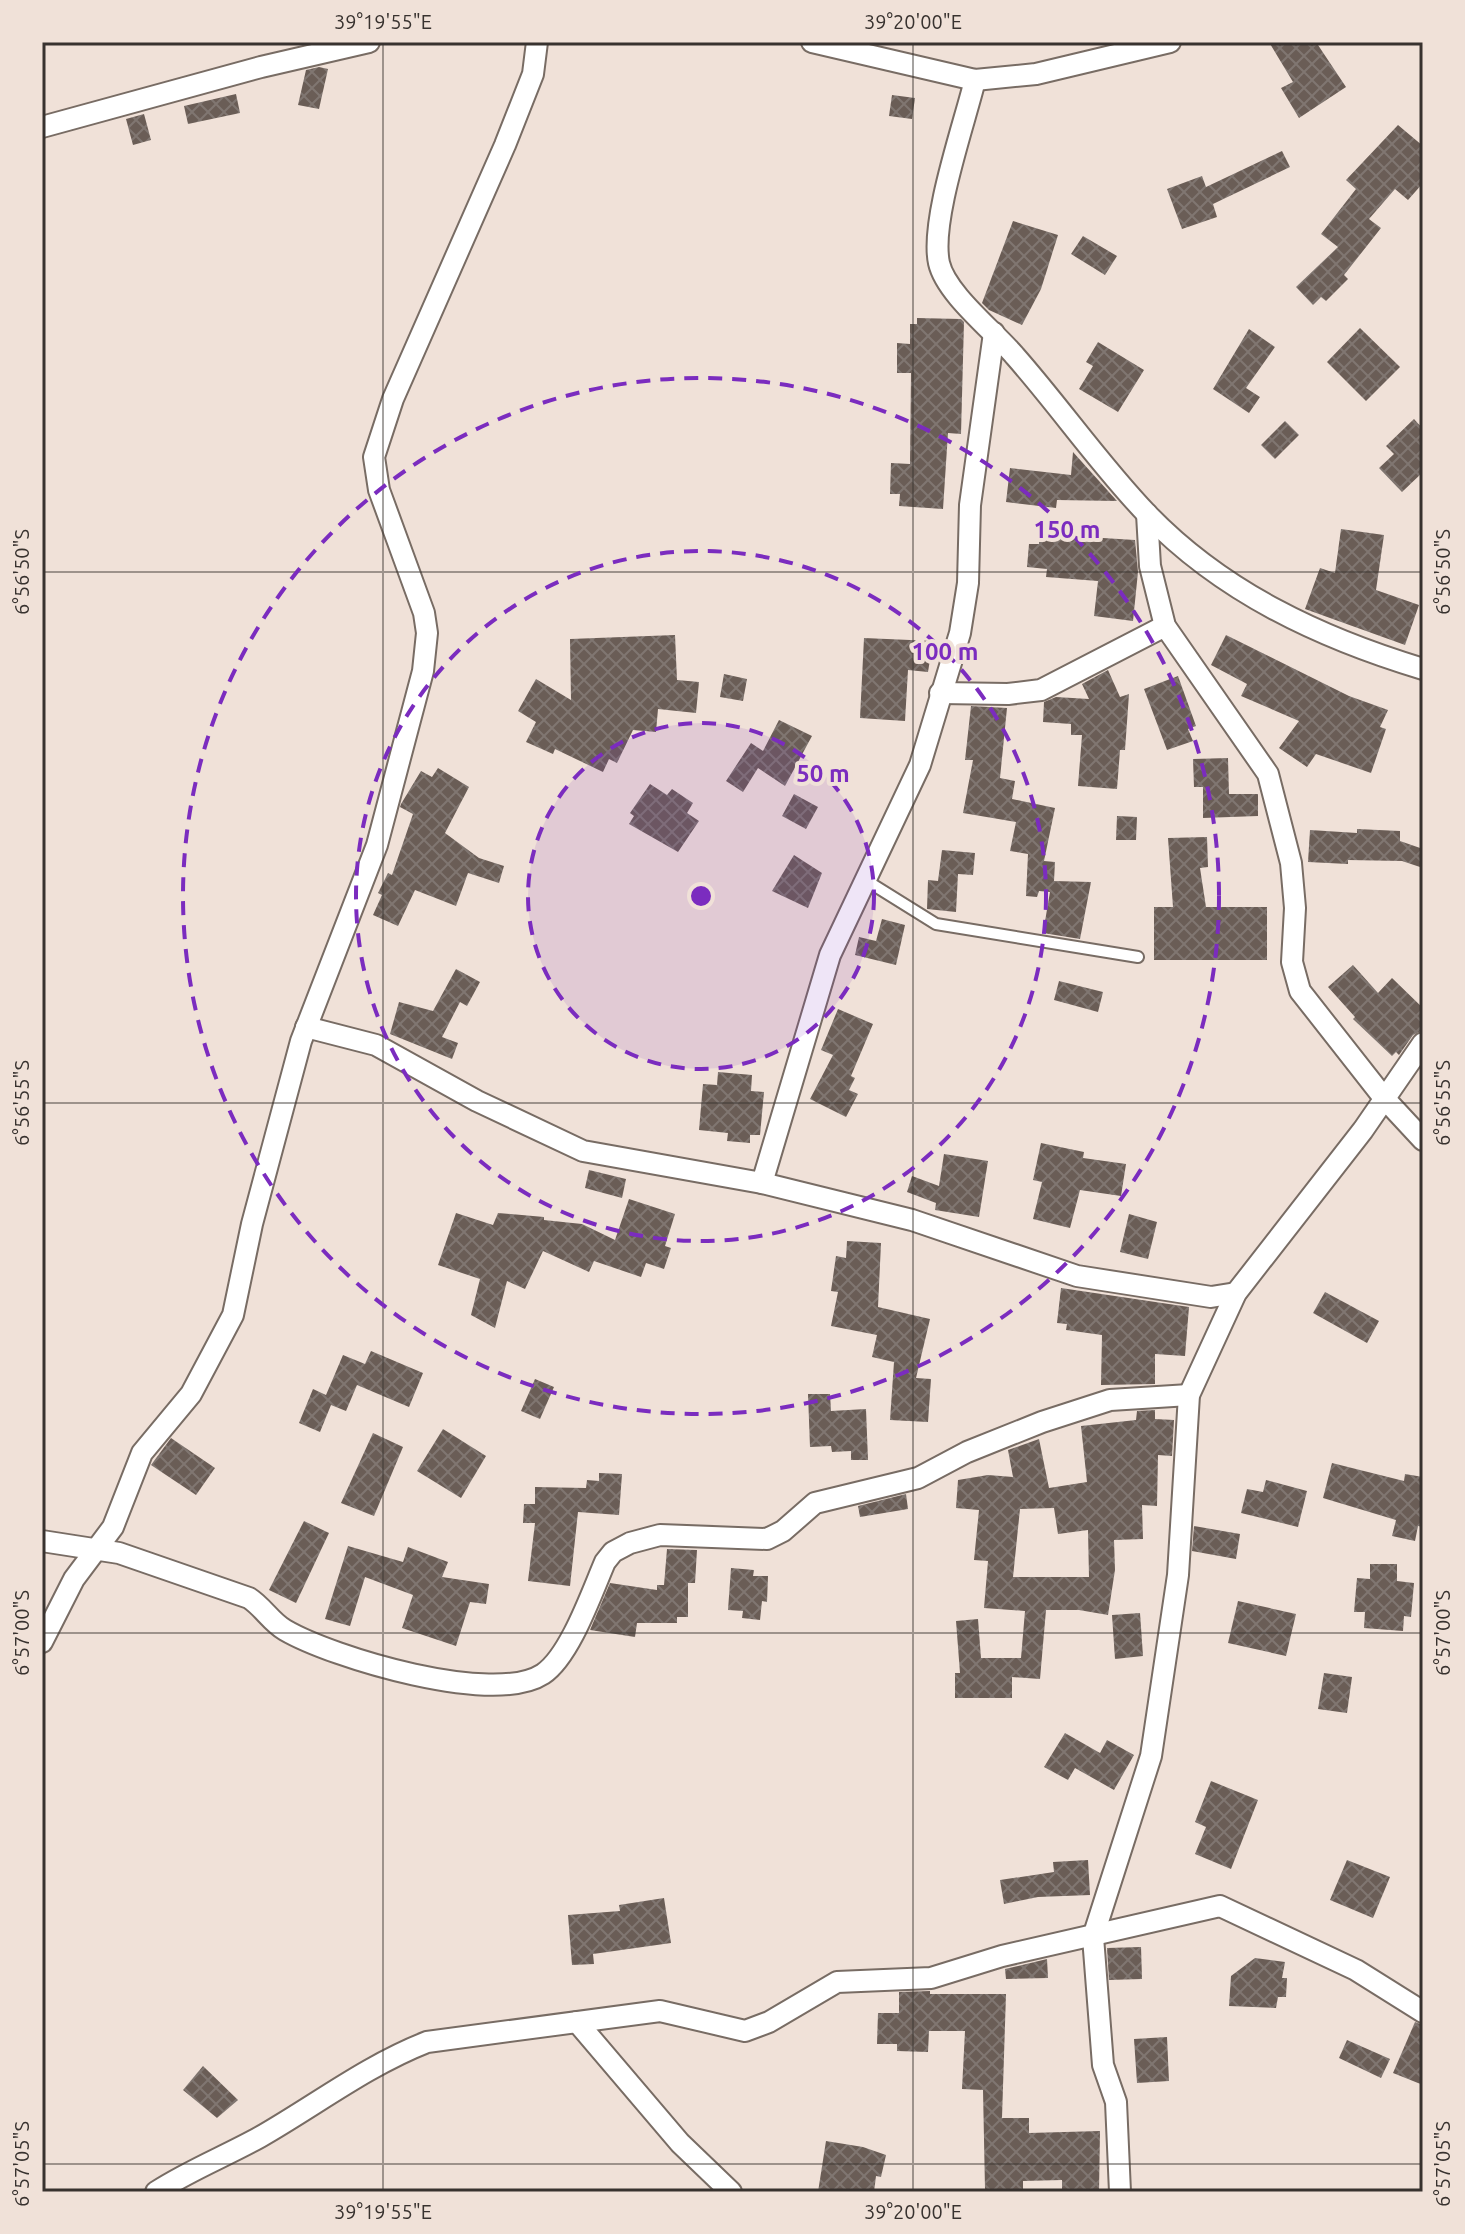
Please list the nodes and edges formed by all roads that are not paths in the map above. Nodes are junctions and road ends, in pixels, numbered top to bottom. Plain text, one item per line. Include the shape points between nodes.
1 (369, 42) edge
2 (537, 42) edge
3 (812, 42) edge
4 (1170, 42) edge
5 (975, 80) junction
6 (42, 127) edge
7 (994, 333) junction
8 (1147, 514) junction
9 (1165, 626) junction
10 (1423, 669) edge
11 (940, 693) junction
12 (867, 881) junction
13 (1138, 957) dead end
14 (306, 1027) junction
15 (1423, 1043) edge
16 (1384, 1098) junction
17 (1423, 1140) edge
18 (762, 1183) junction
19 (1236, 1293) junction
20 (1189, 1395) junction
21 (42, 1541) edge
22 (98, 1549) junction
23 (42, 1642) edge
24 (1093, 1937) junction
25 (1423, 2012) edge
26 (577, 2022) junction
27 (156, 2192) edge
28 (731, 2192) edge
29 (1120, 2192) edge

1 - 6 street
2 - 14 street via 533,74 393,399 374,457 379,490 424,613 426,646 377,845
3 - 5 street
4 - 5 street via 1036,74
5 - 7 street via 937,236 938,255 959,296
7 - 8 street
7 - 11 street via 970,505 966,603
8 - 9 street via 1150,566
8 - 10 street via 1243,593 1365,650
9 - 11 street via 1041,690
9 - 16 street via 1268,774 1291,863 1292,962 1300,991
11 - 12 street via 920,765
12 - 13 lane via 936,924
12 - 18 street via 830,955
14 - 18 street via 376,1045 583,1151
14 - 22 street via 233,1315 191,1394 142,1453 123,1506
15 - 16 street
16 - 17 street
16 - 19 street
18 - 19 street via 912,1220 1057,1271 1202,1296
19 - 20 street
20 - 22 street via 1110,1400 1042,1422 928,1474 815,1503 767,1539 677,1534 630,1543 605,1562 570,1638 553,1662 543,1674 515,1682 458,1683 325,1649 280,1627 249,1598
20 - 24 street via 1178,1575 1151,1756
21 - 22 street
22 - 23 street via 74,1579
24 - 25 street via 1158,1917 1231,1908 1279,1937 1356,1970
24 - 26 street via 931,1978 837,1982 745,2031 671,2011
24 - 29 street via 1103,2065 1116,2102
26 - 27 street via 457,2036 396,2054 259,2138 214,2157
26 - 28 street via 680,2143

